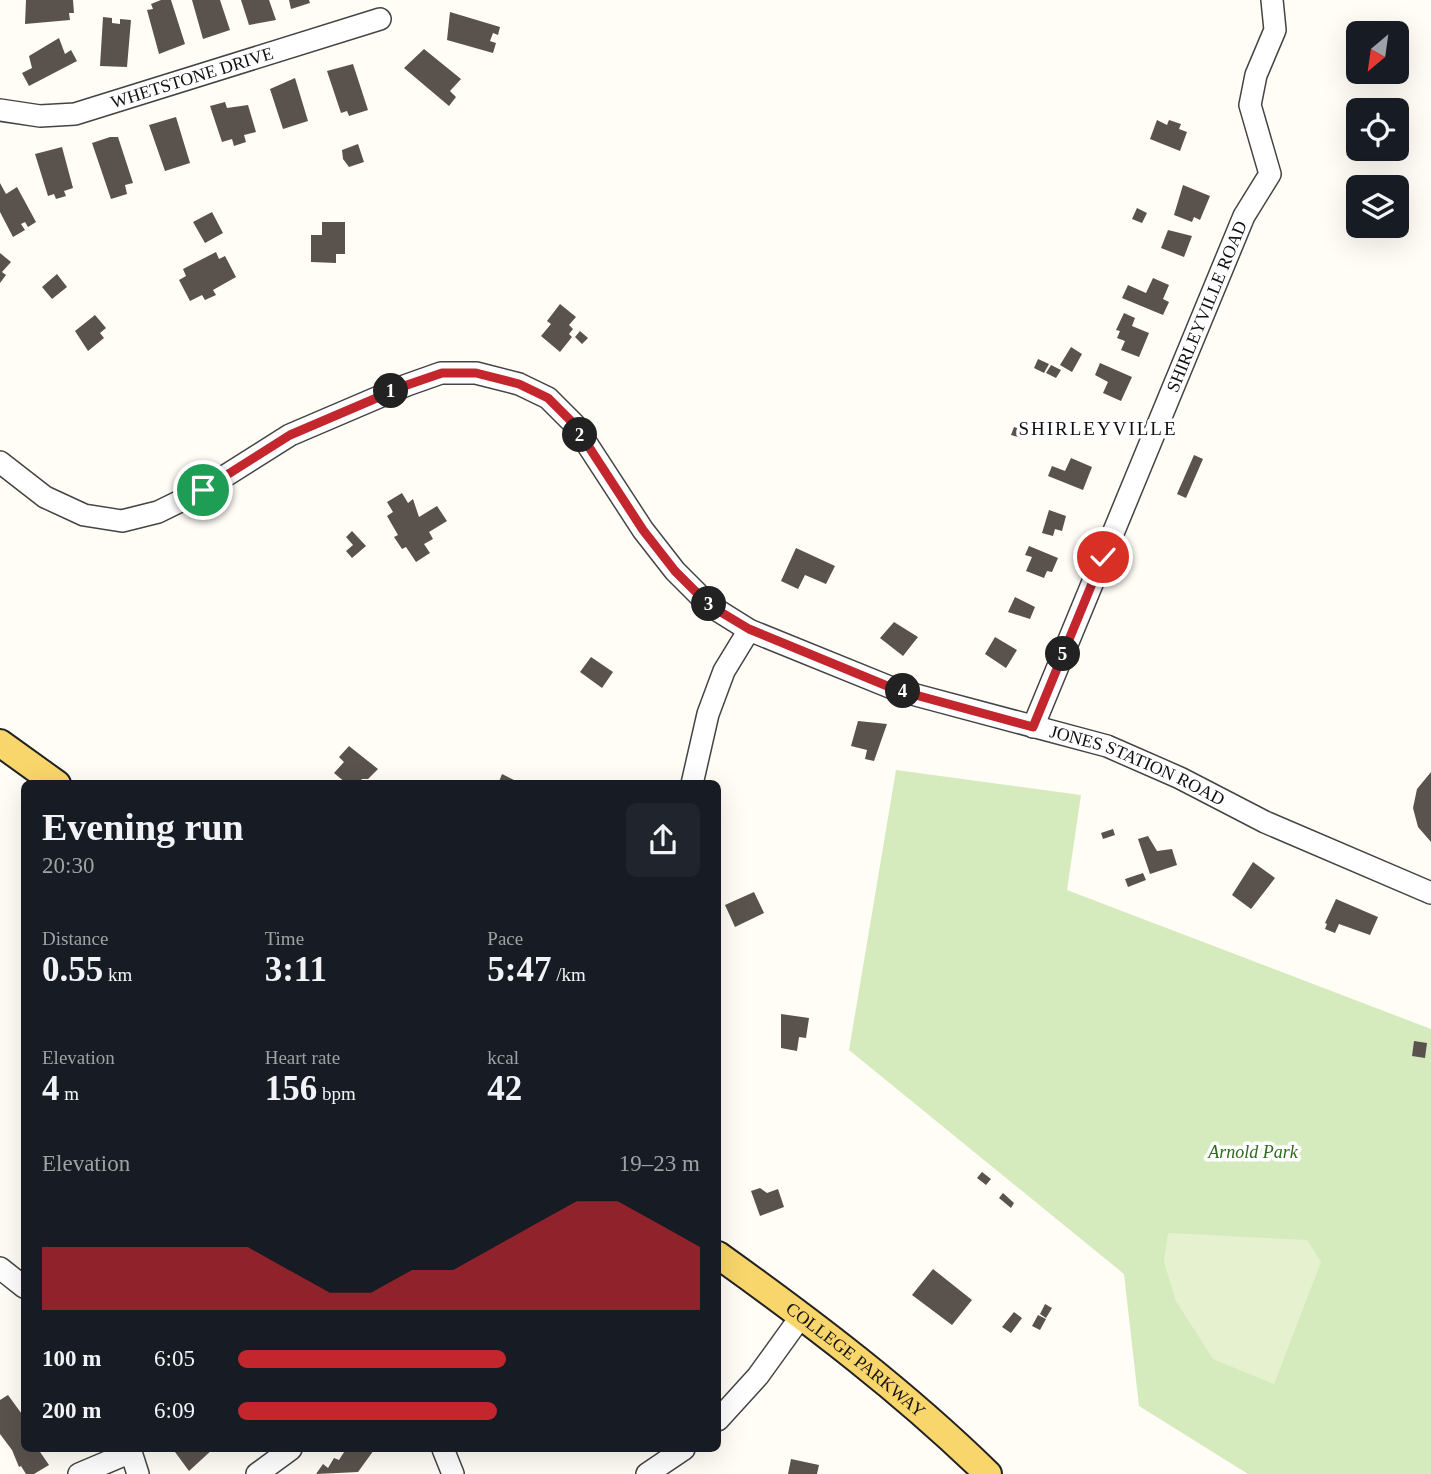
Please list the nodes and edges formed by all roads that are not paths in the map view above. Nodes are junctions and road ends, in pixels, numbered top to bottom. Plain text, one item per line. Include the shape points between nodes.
1 (1272, 0) edge
2 (380, 19) dead end
3 (0, 110) edge
4 (0, 462) edge
5 (749, 629) junction
6 (1033, 727) junction
7 (0, 743) edge
8 (51, 780) edge
9 (693, 780) edge
10 (1431, 893) edge
11 (721, 1257) edge
12 (0, 1268) edge
13 (21, 1285) edge
14 (802, 1315) junction
15 (721, 1417) edge
16 (127, 1452) edge
17 (132, 1452) edge
18 (287, 1452) edge
19 (444, 1452) edge
20 (682, 1452) edge
21 (671, 1469) edge
22 (79, 1474) edge
23 (138, 1474) edge
24 (257, 1474) edge
25 (453, 1474) edge
26 (647, 1474) edge
27 (988, 1474) edge

1 - 6 street, SHIRLEYVILLE ROAD via 1275,30 1256,75 1250,106 1270,174 1244,216
2 - 3 street, WHETSTONE DRIVE via 75,114 40,116
4 - 5 street, JONES STATION ROAD via 45,497 85,515 122,521 158,512 203,490 290,435 352,406 442,373 476,373 519,384 548,398 574,424 675,571 709,605
5 - 6 street, JONES STATION ROAD via 897,690
5 - 9 street via 724,671 708,713
6 - 10 street, JONES STATION ROAD via 1107,746 1265,822
7 - 8 main road
11 - 14 main road, COLLEGE PARKWAY
12 - 13 street
14 - 15 street via 758,1376
14 - 27 main road, COLLEGE PARKWAY via 936,1423
16 - 22 street
17 - 23 street
18 - 24 street
19 - 25 street
20 - 21 street
21 - 26 street

